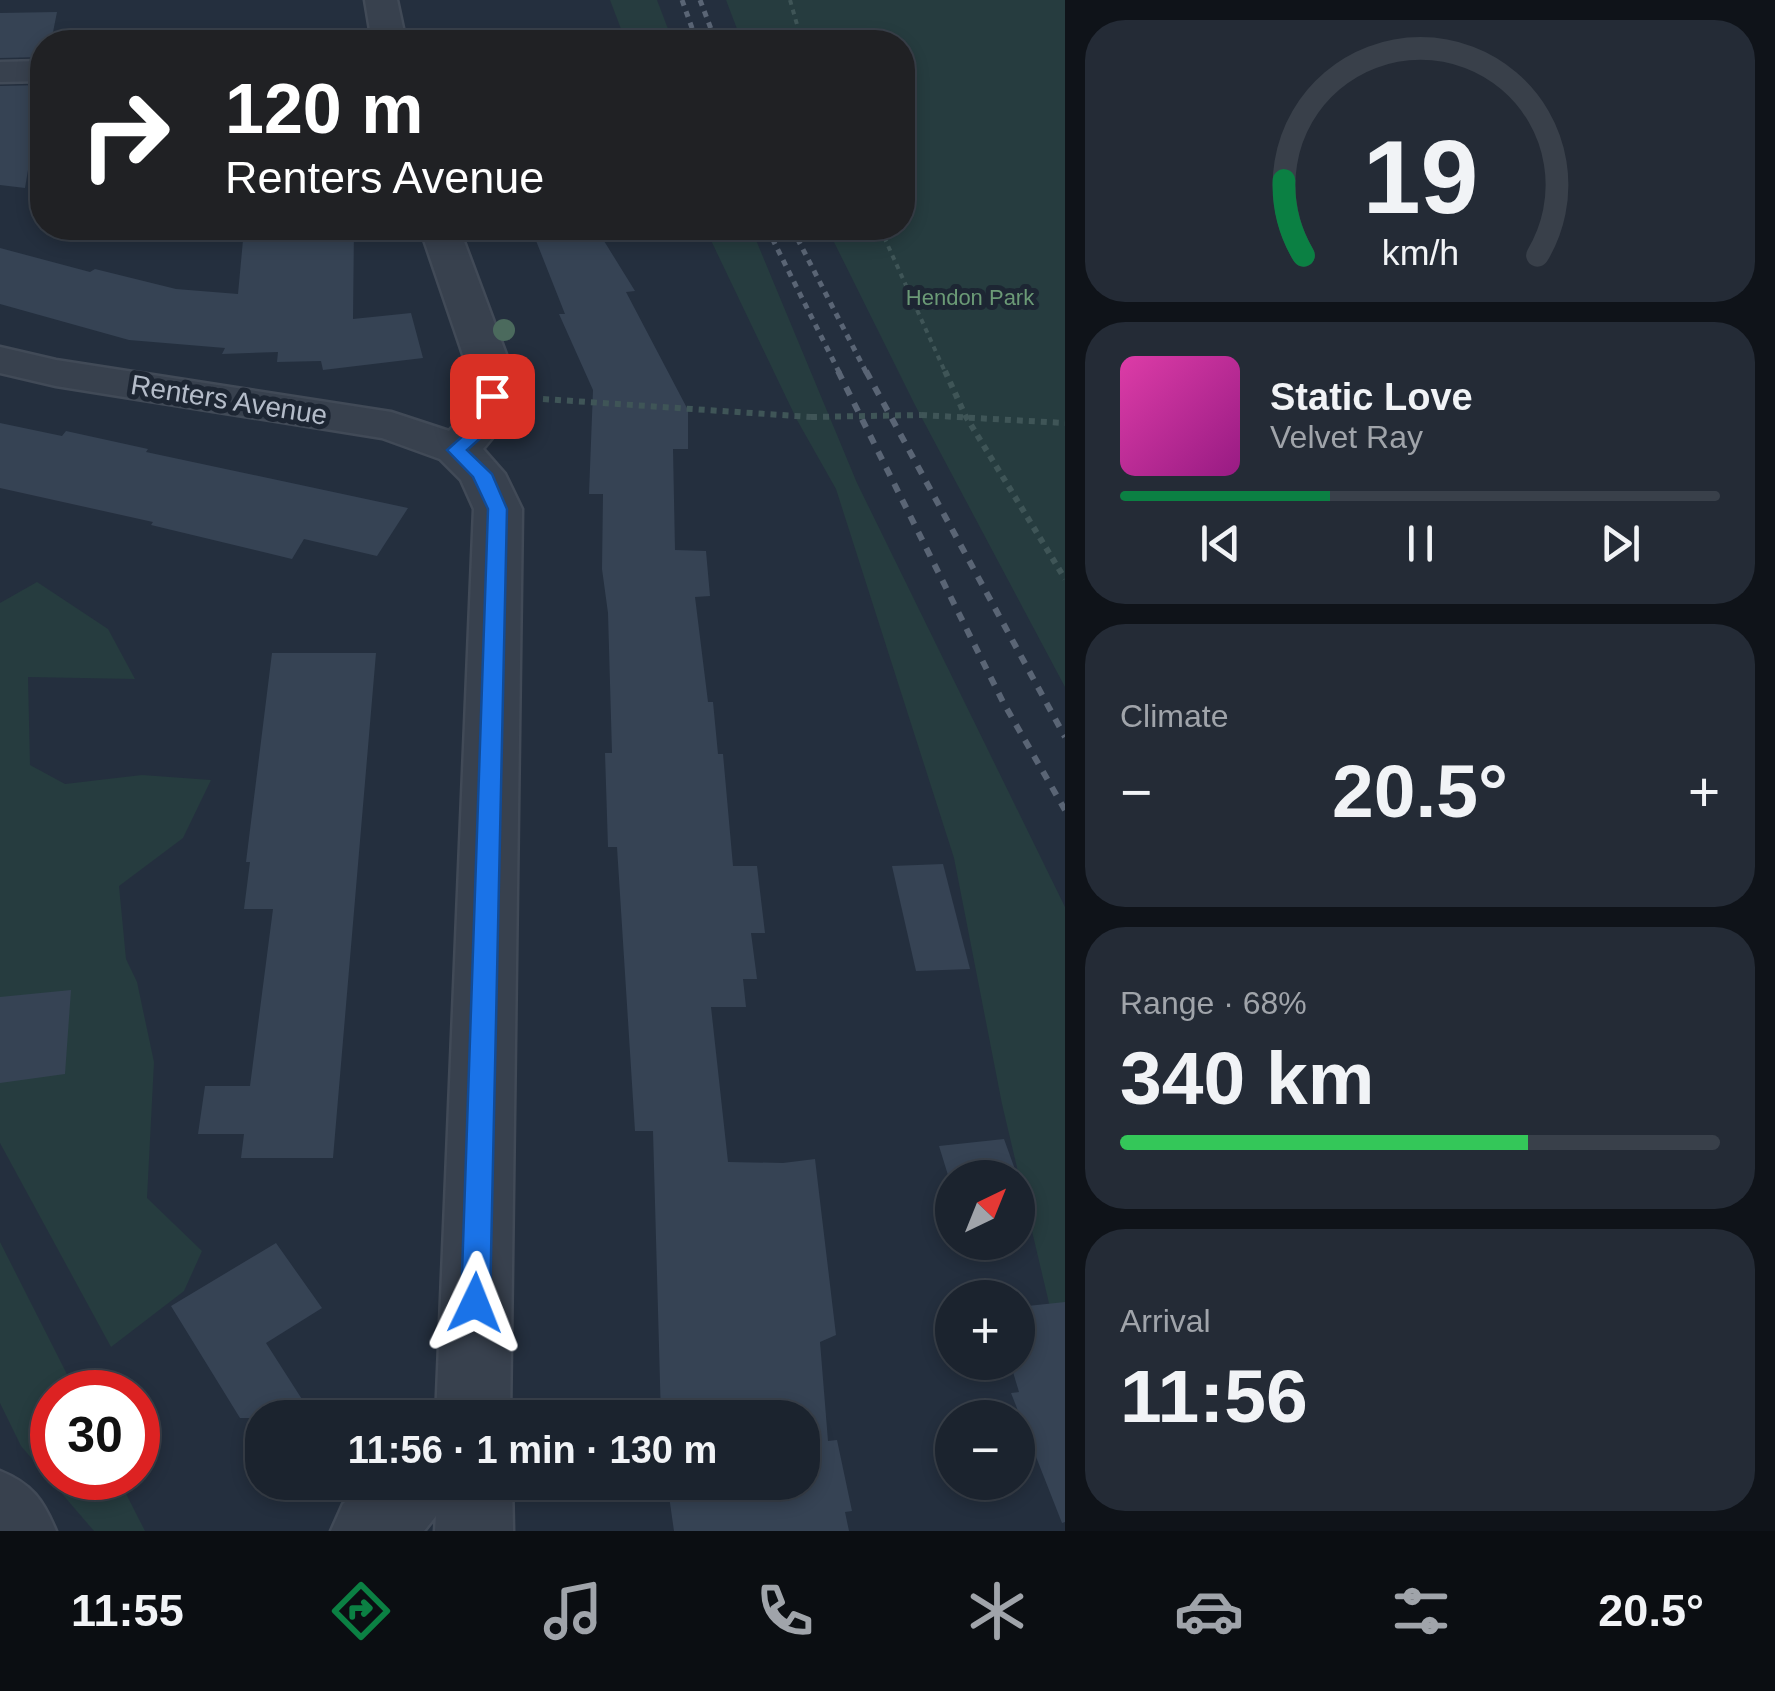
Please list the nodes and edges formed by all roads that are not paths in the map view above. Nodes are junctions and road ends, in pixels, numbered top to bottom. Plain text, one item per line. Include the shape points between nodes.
1 (381, 0) edge
2 (387, 30) edge
3 (30, 71) edge
4 (0, 72) edge
5 (443, 240) edge
6 (0, 360) edge
7 (456, 450) junction
8 (466, 1400) edge
9 (400, 1500) edge
10 (474, 1500) edge
11 (0, 1509) edge
12 (17, 1531) edge
13 (370, 1531) edge
14 (474, 1531) edge

1 - 2 street
3 - 4 street
5 - 7 street via 494,380 513,397
6 - 7 street, Renters Avenue via 390,426
7 - 8 street, Renters Avenue via 482,474 498,509
9 - 13 street
10 - 14 street
11 - 12 street

